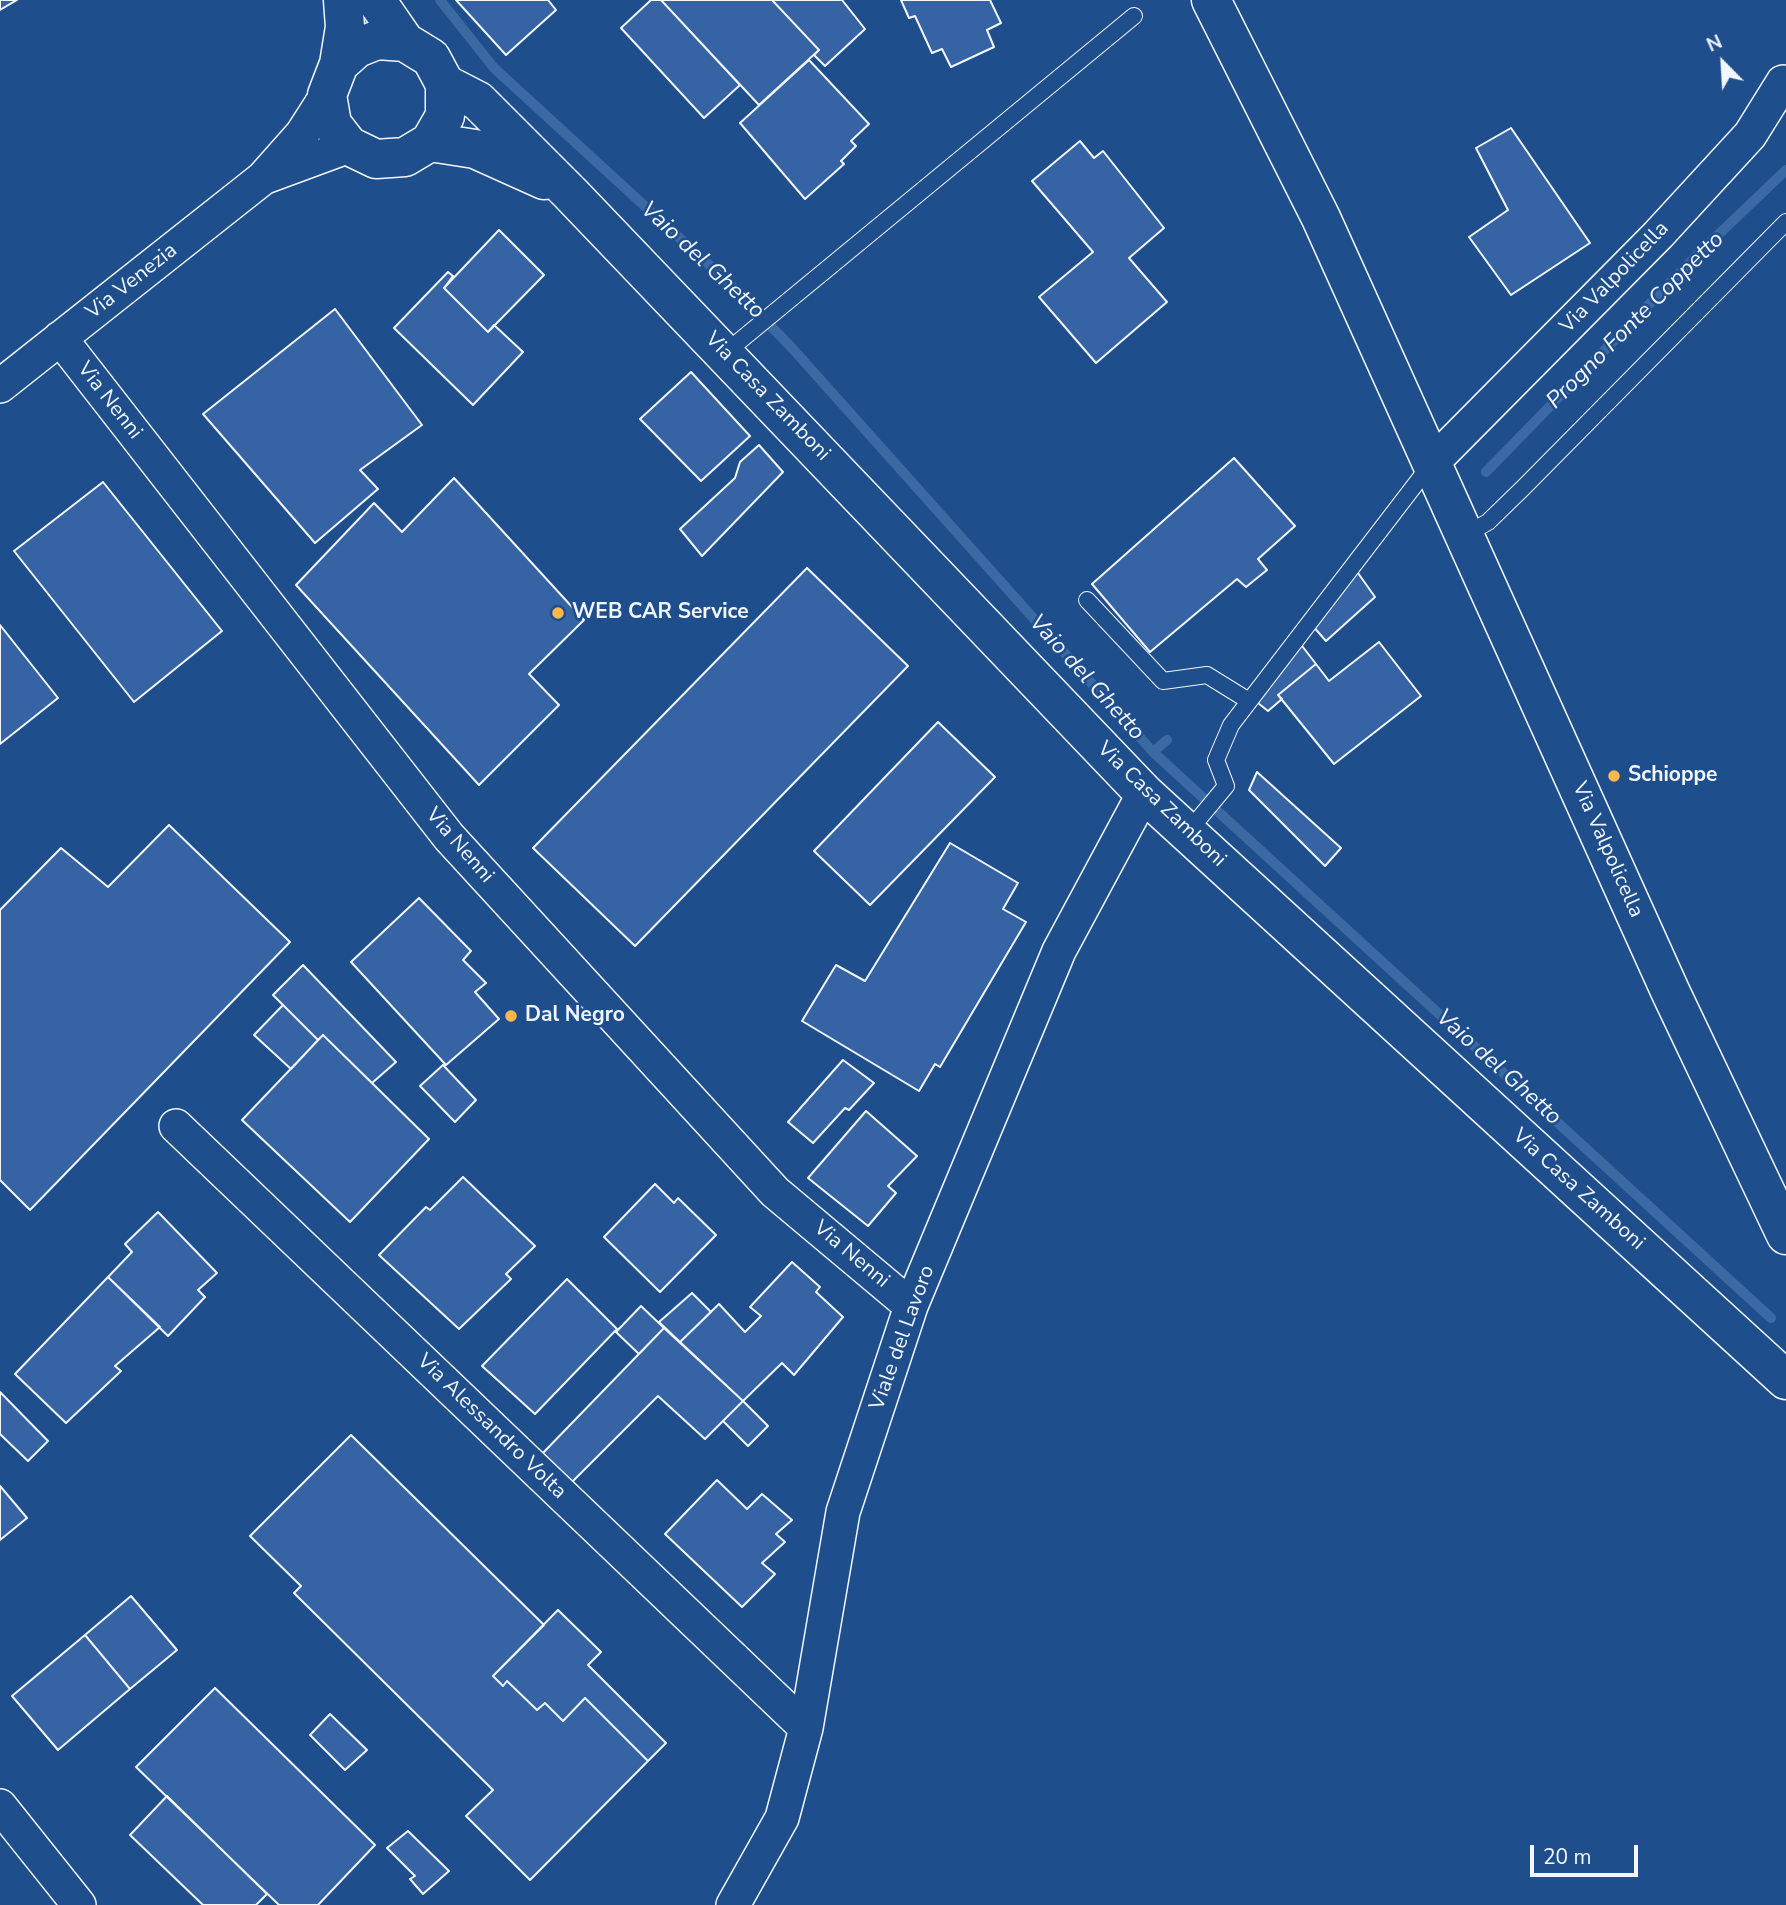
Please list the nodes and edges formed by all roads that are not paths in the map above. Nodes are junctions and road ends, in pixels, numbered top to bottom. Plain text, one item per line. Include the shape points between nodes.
1 (343, 0) edge
2 (376, 0) edge
3 (1211, 0) edge
4 (1134, 16) dead end
5 (405, 42) junction
6 (333, 79) junction
7 (1783, 82) dead end
8 (445, 84) junction
9 (430, 142) junction
10 (349, 146) junction
11 (263, 178) junction
12 (571, 194) junction
13 (1786, 222) edge
14 (60, 338) junction
15 (725, 353) junction
16 (0, 386) edge
17 (1432, 463) junction
18 (1465, 535) junction
19 (1087, 600) dead end
20 (1249, 701) junction
21 (1144, 793) junction
22 (1196, 823) junction
23 (176, 1126) dead end
24 (1786, 1235) edge
25 (911, 1306) junction
26 (1786, 1380) edge
27 (806, 1728) junction
28 (0, 1806) edge
29 (79, 1905) edge
30 (733, 1905) edge

1 - 6 street via 345,27
2 - 5 street
3 - 17 street, Via Valpolicella via 1321,218
4 - 15 lane
5 - 6 street via 377,40 357,48
5 - 8 street via 431,58
6 - 10 street via 332,124
6 - 11 street, Via Venezia via 302,134
7 - 17 street, Via Valpolicella via 1749,135 1658,235
8 - 9 street via 445,116
8 - 12 street, Via Casa Zamboni via 478,101
9 - 10 street via 405,157 376,159
9 - 12 street, Via Casa Zamboni via 475,149
10 - 11 street, Via Venezia
11 - 14 street, Via Venezia
12 - 15 street, Via Casa Zamboni
13 - 18 lane via 1523,488 1488,522
14 - 16 street, Via Venezia
14 - 25 street, Via Nenni via 449,837 775,1192
15 - 21 street, Via Casa Zamboni
17 - 18 street, Via Valpolicella
17 - 20 lane
18 - 24 street, Via Valpolicella via 1671,993
19 - 20 lane via 1163,681 1207,675
20 - 22 lane via 1231,725 1216,760 1226,786
21 - 22 street, Via Casa Zamboni
21 - 25 street, Viale del Lavoro via 1059,951
22 - 26 street, Via Casa Zamboni
23 - 27 street, Via Alessandro Volta
25 - 27 street, Viale del Lavoro via 844,1512
27 - 30 street, Viale del Lavoro via 782,1818
28 - 29 street

